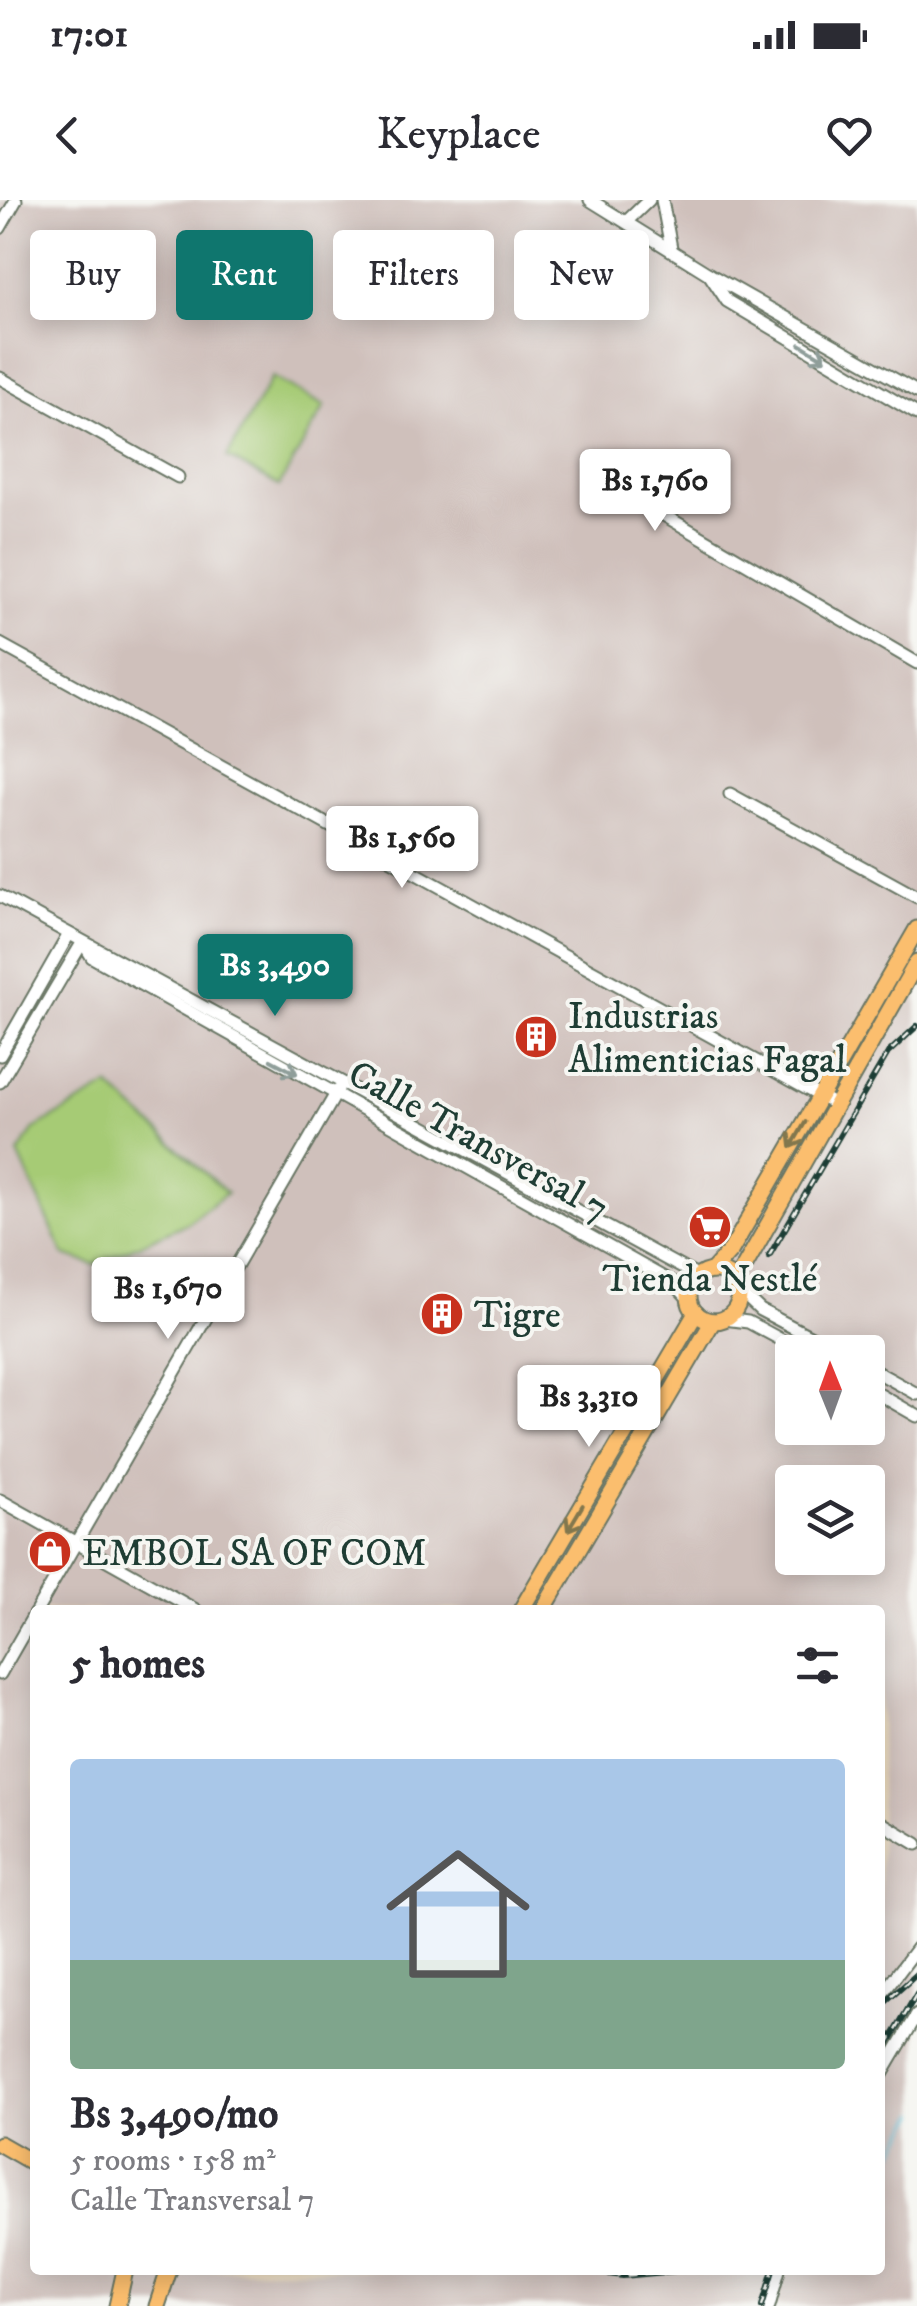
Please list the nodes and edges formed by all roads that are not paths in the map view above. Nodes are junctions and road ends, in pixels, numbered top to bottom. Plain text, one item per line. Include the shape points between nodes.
1 (16, 200) edge
2 (590, 200) edge
3 (649, 200) edge
4 (662, 200) edge
5 (627, 221) junction
6 (0, 228) edge
7 (671, 248) junction
8 (709, 274) junction
9 (861, 359) junction
10 (852, 375) junction
11 (0, 378) edge
12 (917, 392) edge
13 (917, 414) edge
14 (178, 477) dead end
15 (626, 493) dead end
16 (0, 644) edge
17 (917, 663) edge
18 (730, 794) dead end
19 (0, 896) edge
20 (917, 896) edge
21 (917, 929) edge
22 (69, 934) junction
23 (83, 943) junction
24 (917, 962) edge
25 (0, 1055) edge
26 (344, 1080) junction
27 (0, 1082) edge
28 (336, 1095) junction
29 (827, 1100) junction
30 (582, 1213) junction
31 (574, 1226) junction
32 (706, 1274) junction
33 (737, 1286) junction
34 (693, 1306) junction
35 (718, 1320) junction
36 (808, 1335) edge
37 (775, 1336) edge
38 (885, 1376) edge
39 (917, 1394) edge
40 (885, 1398) edge
41 (917, 1416) edge
42 (0, 1500) edge
43 (76, 1541) junction
44 (554, 1554) junction
45 (570, 1564) junction
46 (40, 1605) edge
47 (187, 1605) edge
48 (524, 1605) edge
49 (545, 1605) edge
50 (30, 1622) edge
51 (0, 1674) edge
52 (885, 1825) edge
53 (917, 1844) edge
54 (917, 1948) edge
55 (885, 1990) edge
56 (917, 2015) edge
57 (885, 2069) edge
58 (0, 2144) edge
59 (30, 2161) edge
60 (123, 2275) edge
61 (166, 2275) edge
62 (777, 2275) edge
63 (117, 2306) edge
64 (157, 2306) edge
65 (769, 2306) edge

1 - 6 street
2 - 5 street
3 - 5 street
4 - 7 street
5 - 7 street
7 - 8 street
8 - 9 street
8 -> 10 street via 727,300
9 - 10 street
9 - 12 street
10 - 13 street
11 - 14 street
15 - 17 street
16 - 29 street
18 - 20 street
19 - 22 street, Calle Transversal 7
21 - 29 main road
22 - 23 street, Calle Transversal 7
22 - 25 street
23 - 26 street, Calle Transversal 7
23 - 27 street
23 -> 28 street, Calle Transversal 7 via 92,957 179,1010
24 - 29 main road
26 - 28 street
26 - 30 street, Calle Transversal 7
28 - 31 street, Calle Transversal 7
28 - 43 street
29 -> 32 main road via 731,1250
29 - 33 main road
30 - 31 street
30 - 32 street, Calle Transversal 7
31 - 34 street, Calle Transversal 7 via 675,1284
32 - 33 main road via 726,1274
32 - 34 main road
33 - 35 main road via 735,1310
33 - 36 street via 760,1310
34 - 35 main road
34 -> 44 main road
35 - 37 street via 748,1322
35 - 45 main road
38 - 39 street
40 - 41 street
42 - 43 street
43 - 46 street
43 - 47 street
44 - 45 main road
44 - 48 main road
45 - 49 main road
50 - 51 street
52 - 53 street
54 - 55 street
56 - 57 street
58 - 59 main road
60 - 63 main road
61 - 64 main road
62 - 65 street

